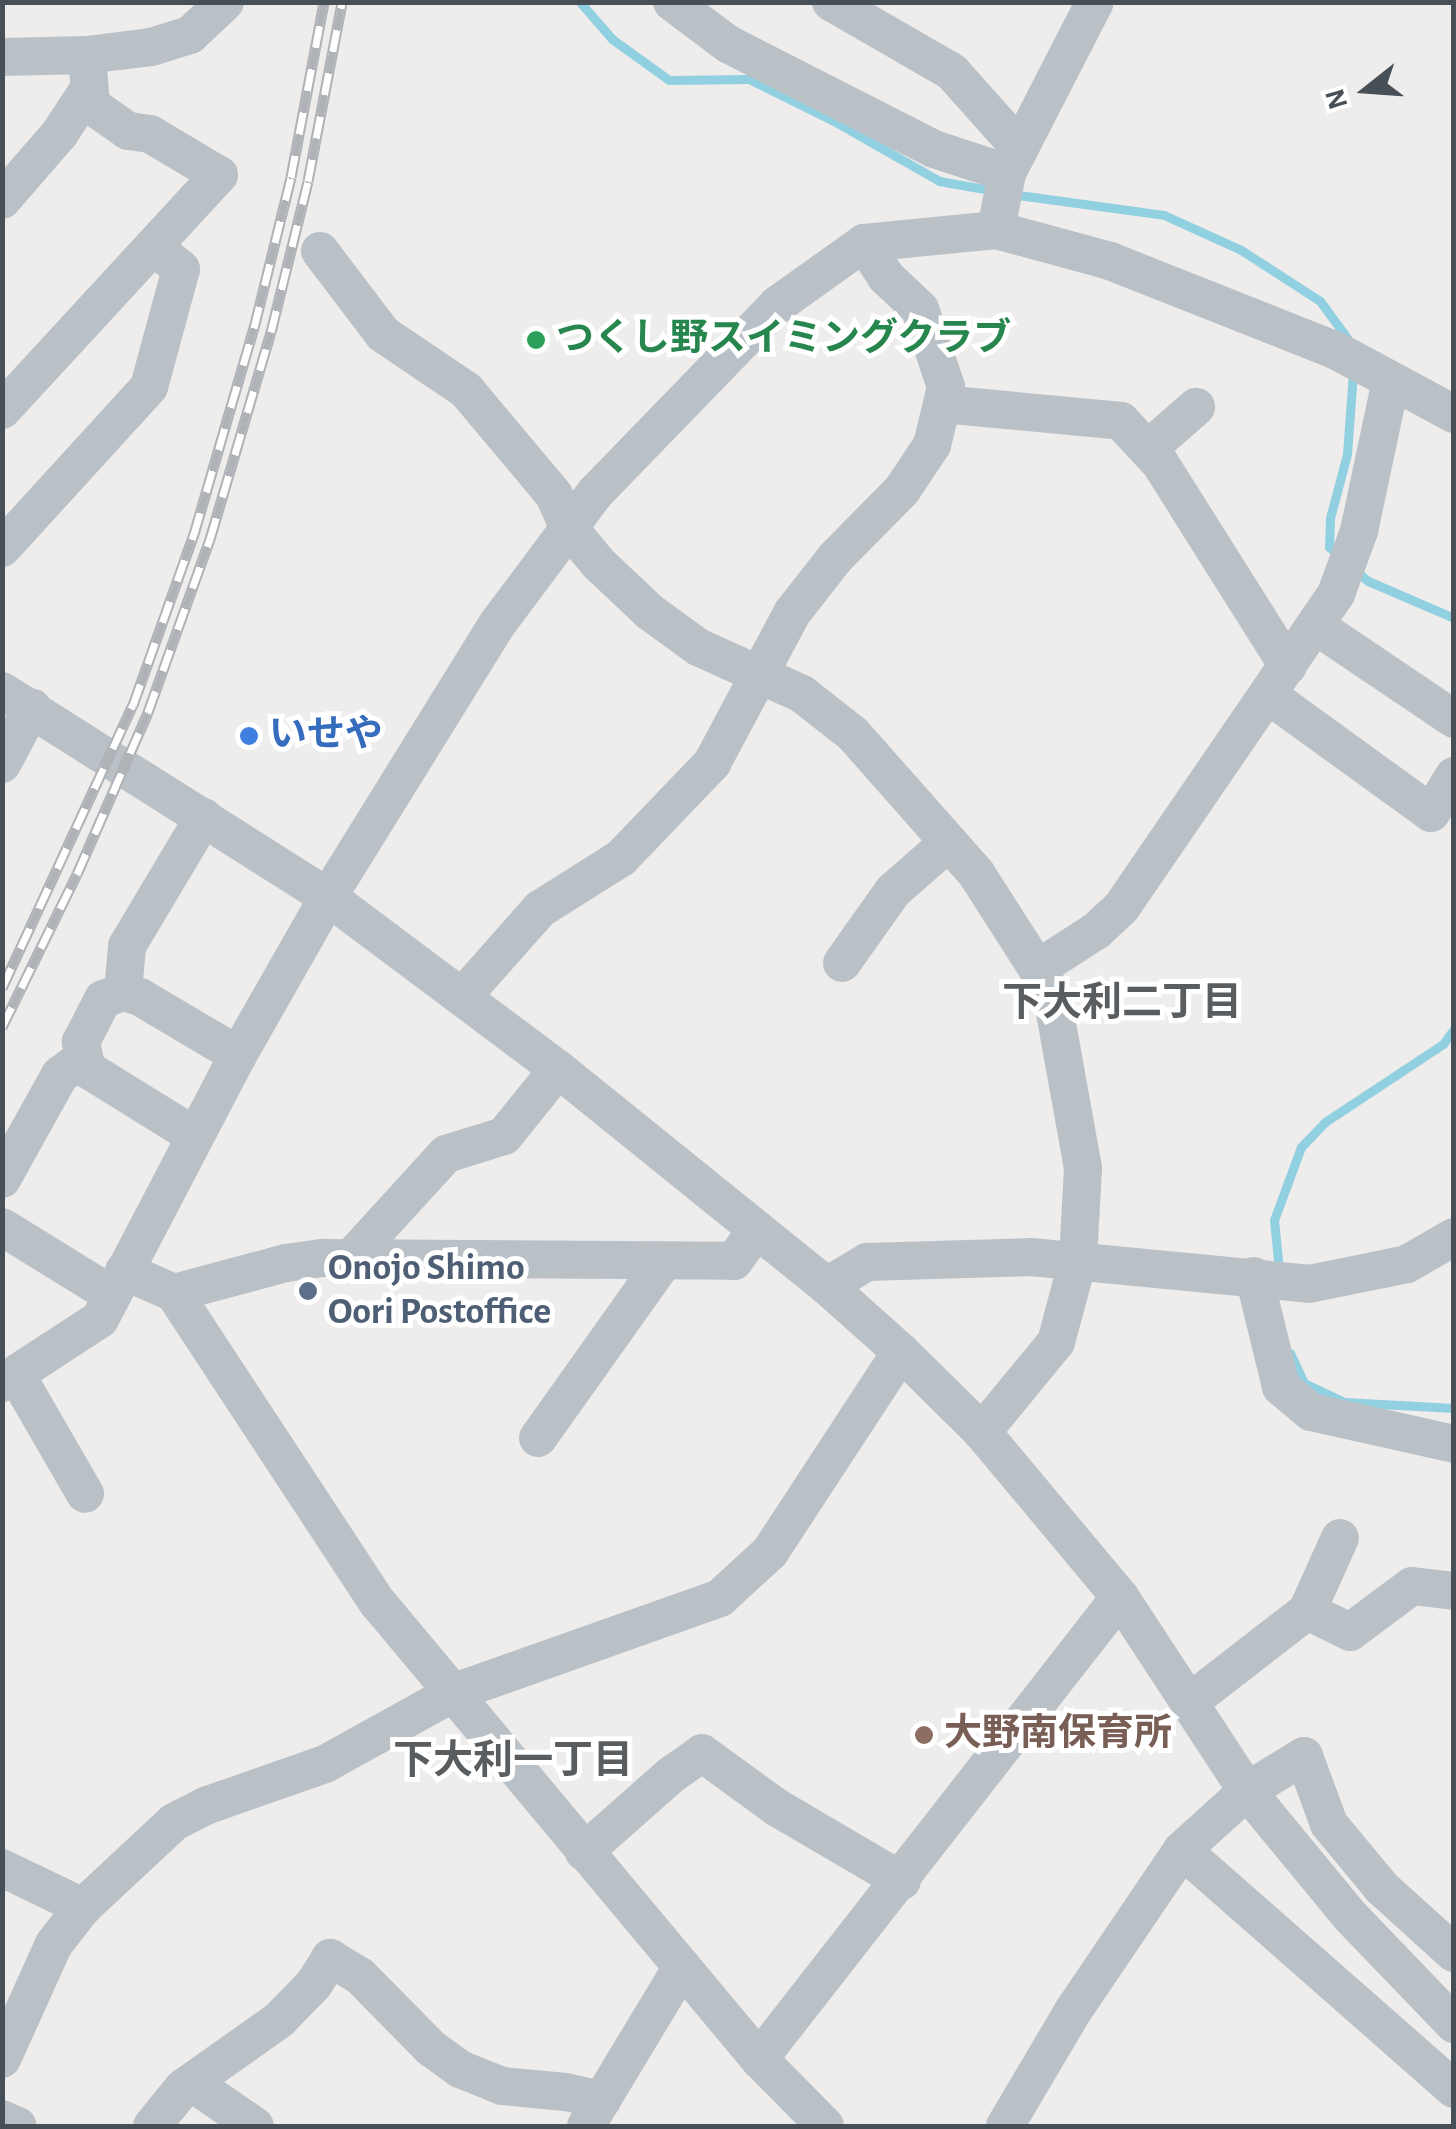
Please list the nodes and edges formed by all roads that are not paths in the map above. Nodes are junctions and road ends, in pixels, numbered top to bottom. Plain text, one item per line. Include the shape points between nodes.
1 (225, 2) edge
2 (672, 2) edge
3 (830, 2) edge
4 (1095, 2) edge
5 (2, 57) edge
6 (88, 73) junction
7 (1014, 160) junction
8 (2, 200) edge
9 (996, 230) junction
10 (864, 243) junction
11 (154, 247) junction
12 (320, 251) dead end
13 (1385, 378) junction
14 (942, 404) junction
15 (1196, 407) dead end
16 (2, 410) edge
17 (1454, 414) edge
18 (1148, 449) junction
19 (569, 528) junction
20 (2, 548) edge
21 (1326, 610) junction
22 (757, 674) junction
23 (1278, 681) junction
24 (17, 699) edge
25 (1454, 718) edge
26 (2, 764) edge
27 (1454, 776) edge
28 (204, 817) junction
29 (948, 842) junction
30 (328, 897) junction
31 (842, 963) dead end
32 (1038, 969) junction
33 (124, 992) junction
34 (463, 996) junction
35 (238, 1055) junction
36 (81, 1059) junction
37 (558, 1069) junction
38 (195, 1136) junction
39 (2, 1179) edge
40 (2, 1227) edge
41 (757, 1229) junction
42 (1454, 1237) edge
43 (352, 1257) junction
44 (1078, 1260) junction
45 (663, 1262) junction
46 (1254, 1276) junction
47 (118, 1283) junction
48 (827, 1286) junction
49 (174, 1293) junction
50 (900, 1352) junction
51 (10, 1380) edge
52 (982, 1432) junction
53 (538, 1438) dead end
54 (1454, 1444) edge
55 (85, 1494) dead end
56 (1340, 1538) dead end
57 (1454, 1591) edge
58 (1120, 1598) junction
59 (1307, 1611) junction
60 (454, 1692) junction
61 (1190, 1701) junction
62 (1247, 1791) junction
63 (1182, 1850) junction
64 (584, 1852) junction
65 (2, 1868) edge
66 (902, 1881) junction
67 (83, 1906) junction
68 (1454, 1953) edge
69 (682, 1967) junction
70 (1454, 2024) edge
71 (2, 2059) edge
72 (759, 2059) junction
73 (192, 2083) junction
74 (1454, 2089) edge
75 (594, 2113) edge
76 (2, 2119) edge
77 (18, 2126) edge
78 (152, 2126) edge
79 (255, 2126) edge
80 (825, 2126) edge
81 (1005, 2126) edge

1 - 6 street via 190,35
2 - 7 street via 728,44 934,150
3 - 7 street via 952,72
4 - 7 street
5 - 6 street
6 - 8 street via 60,133
6 - 11 street via 91,106 219,175
7 - 9 street
9 - 10 street
9 - 13 street via 1110,261 1335,350
10 - 14 street via 886,277 920,309 946,387
10 - 19 street via 778,304
11 - 16 street
11 - 20 street via 182,268 149,386
12 - 19 street via 384,334 466,390 554,495
13 - 17 street
13 - 21 street via 1354,550
14 - 18 street via 1121,420
14 - 22 street via 932,445 902,490 835,558
15 - 18 street
18 - 23 street
19 - 22 street via 650,612 698,647
19 - 30 street via 498,623
21 - 23 street
21 - 25 street
22 - 29 street via 802,694 852,734
22 - 34 street via 712,763 621,858 540,909
23 - 27 street via 1431,813
23 - 32 street via 1120,908
24 - 26 street
24 - 28 street
28 - 30 street
28 - 33 street via 127,946
29 - 31 street via 893,891
29 - 32 street via 999,904
30 - 34 street
30 - 35 street
32 - 44 street via 1054,1007 1083,1168
33 - 35 street
33 - 36 street via 103,999 81,1042
34 - 37 street
35 - 38 street
36 - 38 street via 97,1078
36 - 39 street via 60,1075
37 - 41 street
37 - 43 street via 504,1136 446,1154
38 - 47 street
40 - 47 street
41 - 45 street via 734,1262
41 - 48 street
42 - 46 street via 1407,1264 1308,1284
43 - 45 street
43 - 49 street via 286,1263
44 - 46 street
44 - 48 street via 867,1262
44 - 52 street via 1056,1342
45 - 53 street
46 - 54 street via 1280,1388 1311,1412
47 - 49 street
47 - 51 street via 100,1319
48 - 50 street
49 - 60 street via 378,1602
50 - 52 street
50 - 60 street via 770,1552 720,1598
51 - 55 street
52 - 58 street
56 - 59 street
57 - 59 street via 1412,1586 1350,1632
58 - 61 street
58 - 66 street
59 - 61 street
60 - 64 street
60 - 67 street via 325,1764 174,1822
61 - 62 street
62 - 63 street
62 - 68 street via 1304,1756 1329,1824 1382,1888
62 - 70 street via 1351,1917
63 - 74 street
63 - 81 street
64 - 66 street via 702,1753 776,1807
64 - 69 street
65 - 67 street
66 - 72 street
67 - 71 street via 54,1944
69 - 72 street
69 - 75 street
72 - 80 street
73 - 75 street via 278,2020 330,1958 360,1976 430,2048 460,2068 502,2086 566,2092
73 - 78 street
73 - 79 street
76 - 77 street

